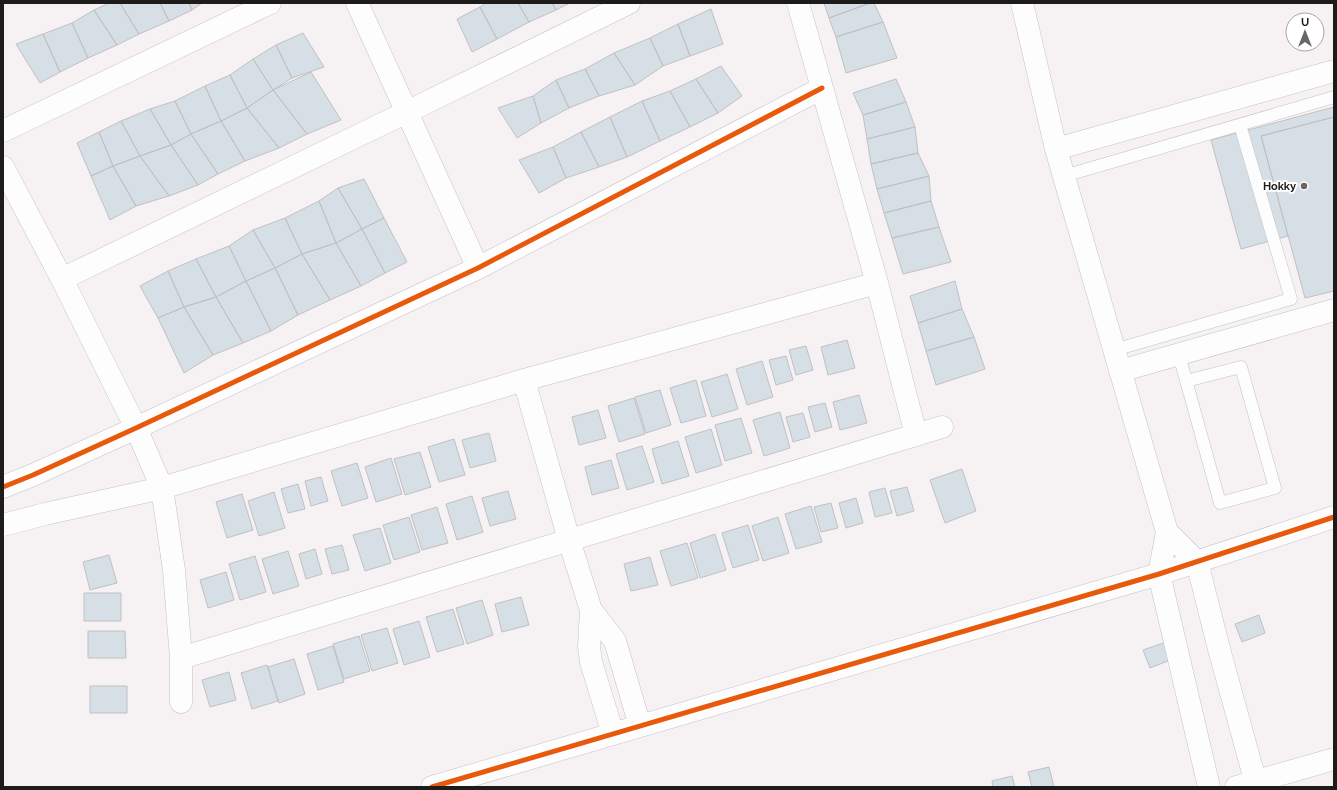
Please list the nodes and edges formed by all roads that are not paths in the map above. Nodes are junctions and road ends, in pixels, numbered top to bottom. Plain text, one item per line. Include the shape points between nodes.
1 (270, 3) edge
2 (357, 3) edge
3 (629, 3) edge
4 (798, 3) edge
5 (1022, 3) edge
6 (1334, 71) edge
7 (822, 88) junction
8 (1334, 97) edge
9 (408, 112) junction
10 (1240, 125) junction
11 (3, 131) edge
12 (1056, 148) junction
13 (3, 167) edge
14 (1064, 176) junction
15 (478, 268) junction
16 (62, 280) junction
17 (877, 283) junction
18 (1334, 310) edge
19 (1114, 350) junction
20 (1179, 355) junction
21 (1120, 371) junction
22 (524, 380) junction
23 (1186, 381) junction
24 (942, 427) dead end
25 (136, 428) junction
26 (916, 435) junction
27 (3, 487) edge
28 (162, 488) junction
29 (1334, 517) edge
30 (3, 525) edge
31 (1167, 532) junction
32 (569, 540) junction
33 (1197, 562) junction
34 (1159, 574) junction
35 (591, 610) junction
36 (181, 658) junction
37 (182, 702) dead end
38 (640, 726) junction
39 (613, 734) junction
40 (1334, 759) edge
41 (1250, 785) edge
42 (432, 787) edge
43 (1209, 787) edge

1 - 11 street
2 - 9 street
3 - 9 street
4 - 7 street
5 - 12 street
6 - 12 street
7 - 15 street
7 - 17 street
8 - 10 lane
9 - 15 street
9 - 16 street
10 - 14 lane
10 - 19 lane via 1291,299
12 - 14 street
13 - 16 street
14 - 19 street
15 - 25 street
16 - 25 street
17 - 22 street
17 - 26 street
18 - 20 street
19 - 21 street
20 - 21 street
20 - 23 lane
21 - 31 street
22 - 28 street
22 - 32 street
23 - 23 lane via 1220,503 1275,488 1241,367
24 - 26 street
25 - 27 street
25 - 28 street
26 - 32 street
28 - 30 street
28 - 36 street via 174,570
29 - 33 street
31 - 33 street
31 - 34 street
32 - 35 street
32 - 36 street
33 - 34 street
33 - 41 street
34 - 38 street
34 - 43 street
35 - 38 street via 615,641
35 - 39 street via 589,647
36 - 37 street
38 - 39 street
39 - 42 street
40 - 41 street

